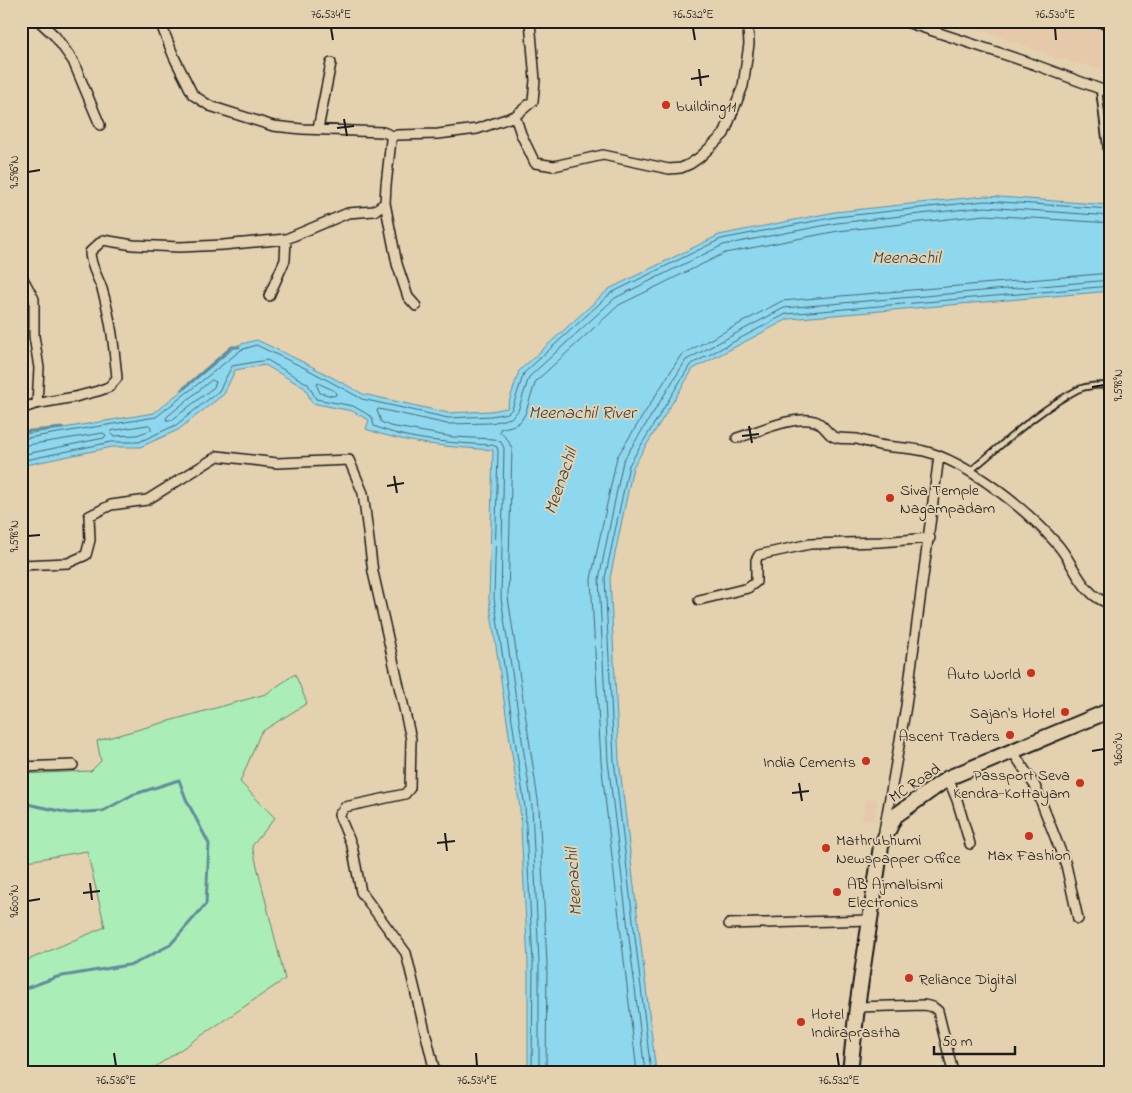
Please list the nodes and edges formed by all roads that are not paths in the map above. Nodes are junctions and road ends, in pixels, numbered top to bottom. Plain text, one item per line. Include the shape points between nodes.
1 (39, 21) edge
2 (162, 21) edge
3 (530, 21) edge
4 (750, 21) edge
5 (903, 21) edge
6 (331, 63) dead end
7 (1098, 90) junction
8 (1111, 93) edge
9 (515, 116) junction
10 (100, 125) dead end
11 (318, 130) junction
12 (393, 136) junction
13 (1108, 162) dead end
14 (386, 203) junction
15 (286, 239) junction
16 (21, 275) edge
17 (269, 296) dead end
18 (416, 306) dead end
19 (1111, 386) edge
20 (38, 404) junction
21 (21, 409) edge
22 (737, 438) dead end
23 (939, 456) junction
24 (969, 472) junction
25 (930, 538) junction
26 (21, 566) edge
27 (699, 600) dead end
28 (1111, 604) edge
29 (1111, 710) edge
30 (1013, 752) junction
31 (73, 765) dead end
32 (21, 766) edge
33 (948, 778) junction
34 (970, 844) dead end
35 (881, 846) junction
36 (1078, 919) dead end
37 (870, 920) junction
38 (729, 924) dead end
39 (858, 1007) junction
40 (435, 1072) edge
41 (850, 1072) edge
42 (953, 1072) edge

1 - 10 street via 73,60
2 - 11 street via 174,57 193,95 210,106 273,126
3 - 9 street via 535,80 532,101
4 - 9 street via 742,86 724,134 700,157 681,168 669,169 603,155 554,166 535,162
5 - 7 street via 1033,64
6 - 11 street
7 - 8 street
7 - 13 lane
9 - 12 street via 478,129
11 - 12 street via 383,132
12 - 14 street
14 - 15 street via 374,211 348,213
14 - 18 street via 397,264 408,296
15 - 17 street via 285,260
15 - 20 street via 180,247 103,240 90,252 90,259 102,288 113,331 117,378 109,387 98,391
16 - 20 street via 34,300
19 - 24 lane via 1079,389 1038,416
20 - 21 street
22 - 23 street via 796,420 815,421 836,438
23 - 24 street
23 - 25 street
24 - 28 street via 1015,504 1037,524 1057,544 1087,591
25 - 27 street via 810,544 759,555 756,582 748,588
25 - 35 street via 906,706
26 - 40 street via 68,563 86,555 90,540 89,516 111,505 147,500 218,456 277,463 349,460 362,493 373,572 411,739 411,759 410,788 405,794 346,807 339,815 352,846 360,892 406,953
29 - 30 main road, MC Road
30 - 33 main road, MC Road
30 - 36 street via 1035,786 1062,856
31 - 32 street
33 - 34 street
33 - 35 main road, MC Road via 895,816
35 - 37 main road, MC Road
37 - 38 street
37 - 39 main road, MC Road
39 - 41 main road, MC Road
39 - 42 street via 933,1007 938,1012

